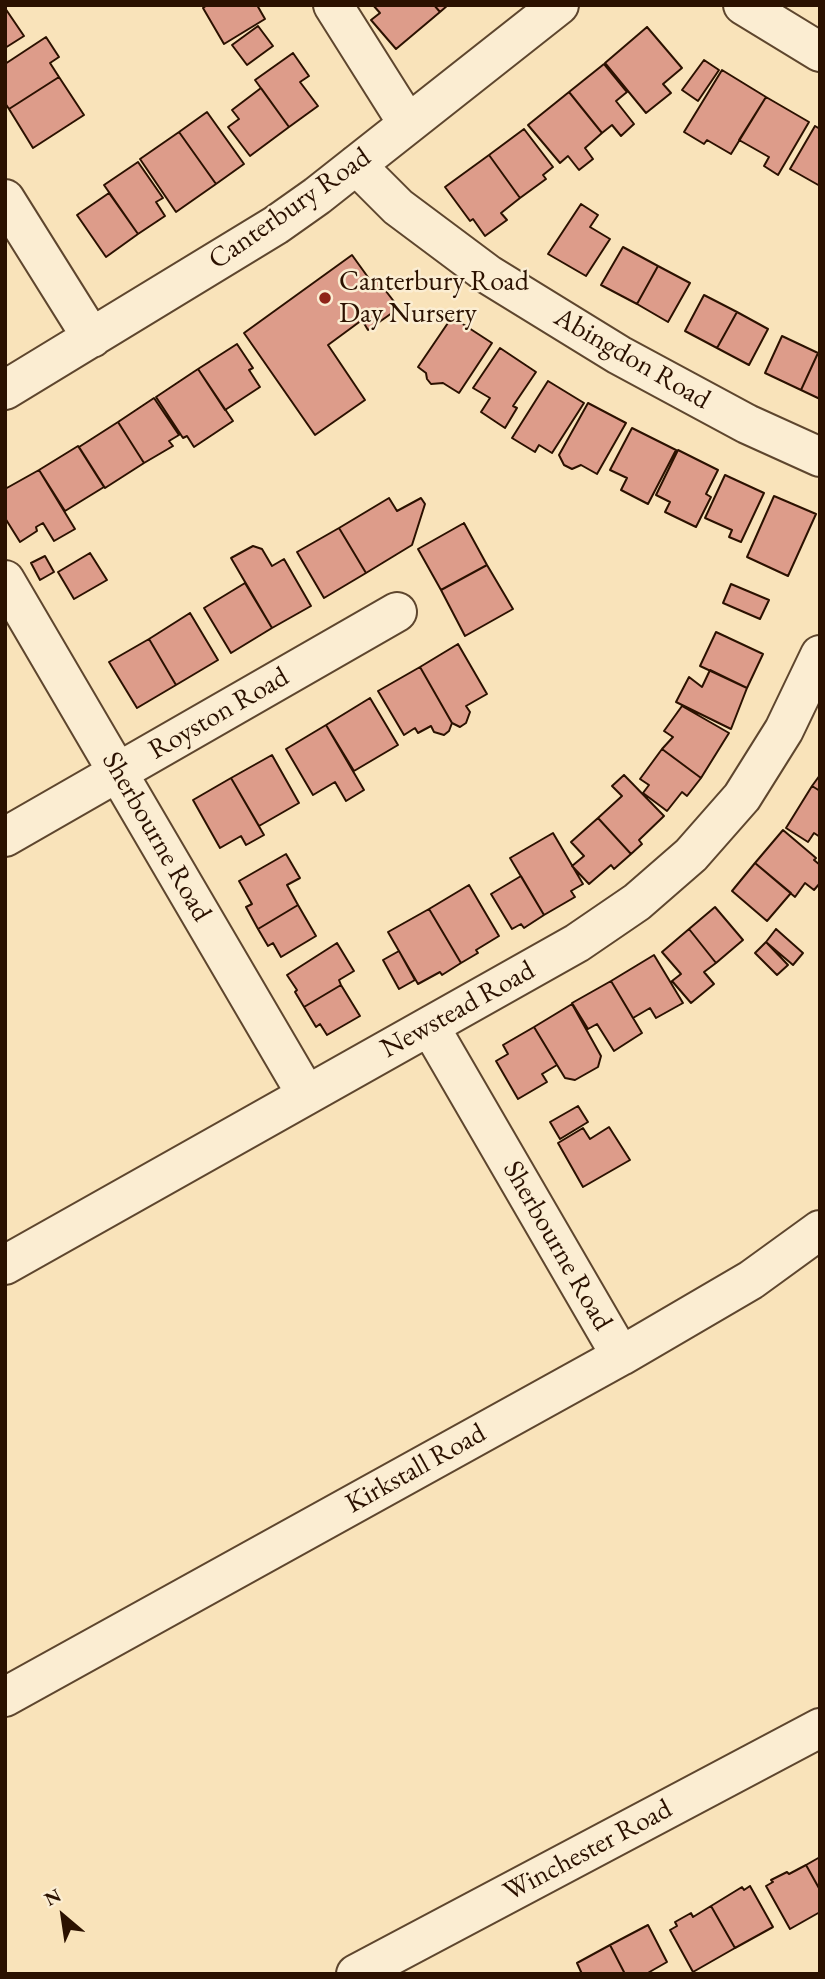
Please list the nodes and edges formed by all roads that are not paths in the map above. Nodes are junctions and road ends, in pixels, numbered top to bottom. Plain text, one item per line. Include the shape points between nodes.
1 (333, 5) edge
2 (559, 5) edge
3 (743, 5) edge
4 (820, 52) edge
5 (408, 124) junction
6 (356, 165) junction
7 (5, 199) edge
8 (92, 338) junction
9 (5, 390) edge
10 (820, 457) edge
11 (5, 580) edge
12 (397, 612) dead end
13 (820, 654) edge
14 (118, 772) junction
15 (5, 837) edge
16 (430, 1027) junction
17 (306, 1094) junction
18 (820, 1230) edge
19 (5, 1265) edge
20 (621, 1356) junction
21 (5, 1697) edge
22 (820, 1728) edge
23 (356, 1974) edge

1 - 5 street
2 - 5 street, Canterbury Road
3 - 4 street
5 - 6 street, Canterbury Road
6 - 8 street, Canterbury Road via 276,225
6 - 10 street, Abingdon Road via 398,207 489,275 619,355 747,424
7 - 8 street
8 - 9 street, Canterbury Road
11 - 14 street, Sherbourne Road
12 - 14 street, Royston Road
13 - 16 street, Newstead Road via 784,730 749,785 691,855 637,902 578,943
14 - 15 street, Royston Road
14 - 17 street, Sherbourne Road
16 - 17 street, Newstead Road
16 - 20 street, Sherbourne Road
17 - 19 street, Newstead Road
18 - 20 street, Kirkstall Road via 751,1280
20 - 21 street, Kirkstall Road
22 - 23 street, Winchester Road

